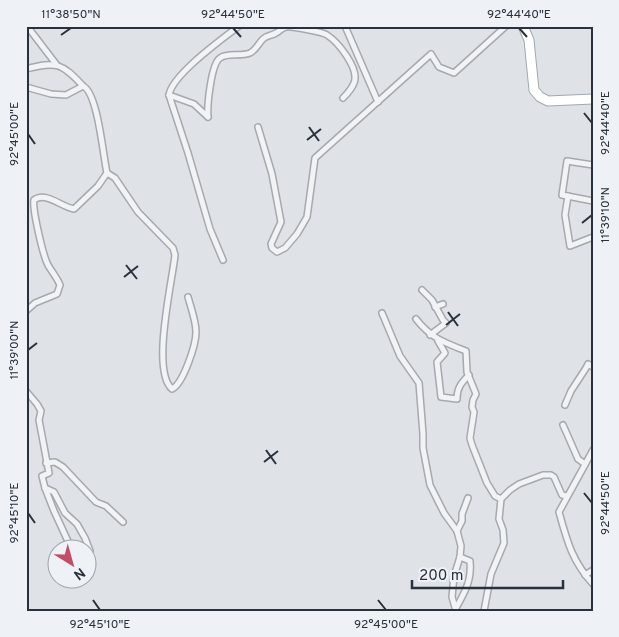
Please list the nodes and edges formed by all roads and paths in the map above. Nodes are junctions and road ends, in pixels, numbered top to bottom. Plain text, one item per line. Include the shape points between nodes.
1 (27, 26) edge
2 (239, 26) edge
3 (345, 26) edge
4 (506, 26) edge
5 (523, 26) edge
6 (56, 64) junction
7 (26, 69) edge
8 (83, 86) junction
9 (26, 87) edge
10 (169, 94) junction
11 (343, 98) dead end
12 (593, 99) edge
13 (378, 102) junction
14 (258, 127) dead end
15 (593, 165) edge
16 (107, 173) junction
17 (568, 196) junction
18 (593, 202) edge
19 (593, 237) edge
20 (223, 260) dead end
21 (422, 290) dead end
22 (188, 297) dead end
23 (443, 304) dead end
24 (435, 307) junction
25 (26, 311) edge
26 (382, 313) dead end
27 (416, 319) dead end
28 (430, 335) junction
29 (438, 340) junction
30 (593, 367) edge
31 (469, 375) junction
32 (26, 391) edge
33 (565, 405) dead end
34 (564, 425) dead end
35 (593, 450) edge
36 (46, 463) junction
37 (585, 464) junction
38 (45, 488) junction
39 (566, 496) junction
40 (468, 498) dead end
41 (502, 499) junction
42 (123, 522) dead end
43 (457, 531) junction
44 (68, 540) edge
45 (86, 540) edge
46 (460, 557) junction
47 (593, 570) edge
48 (585, 575) junction
49 (593, 584) edge
50 (456, 609) edge
51 (484, 611) edge

1 - 6 street
2 - 10 street via 179,77
3 - 13 street
4 - 13 street via 454,73 439,67 431,54
5 - 12 main road via 529,40 534,90 540,97 548,101
6 - 7 street
6 - 8 street via 74,75
8 - 9 street via 66,95
8 - 16 street via 90,92
10 - 11 street via 194,104 208,117 213,72 219,58 251,53 267,36 288,27 326,34 351,61 355,82
10 - 20 street via 210,229
13 - 14 street via 315,158 307,217 297,234 277,252 271,244 281,222 272,174
15 - 17 street via 567,161 562,195
16 - 22 street via 115,178 138,212 173,248 175,255 163,345 163,374 172,389 183,377 195,341 196,330
16 - 25 street via 74,209 46,198 34,200 32,205 48,264 60,285 57,294
17 - 18 street
17 - 19 street via 565,215 570,246
21 - 24 street
23 - 24 street
24 - 28 street via 446,323
26 - 43 street via 400,356 419,383 423,448 430,485
27 - 28 street
28 - 29 street
29 - 31 street via 466,351
29 - 31 street via 445,354 437,362 441,397 457,399 460,383
30 - 33 street via 588,364
31 - 41 street via 476,394 472,400 474,412 470,438 487,483 495,496
32 - 36 street via 41,411 39,420
34 - 37 street via 578,459
35 - 37 street
36 - 38 street via 49,473 42,476
36 - 42 street via 63,466 96,502 106,506
37 - 39 street
38 - 44 street
38 - 45 street via 54,492
39 - 41 street via 562,495 551,475 519,484
39 - 48 street via 559,512 569,549
40 - 43 street
41 - 51 street via 499,519 504,543 491,574
43 - 46 street
46 - 50 street via 452,597
46 - 50 street via 470,561 471,568 467,590
47 - 48 street
48 - 49 street

